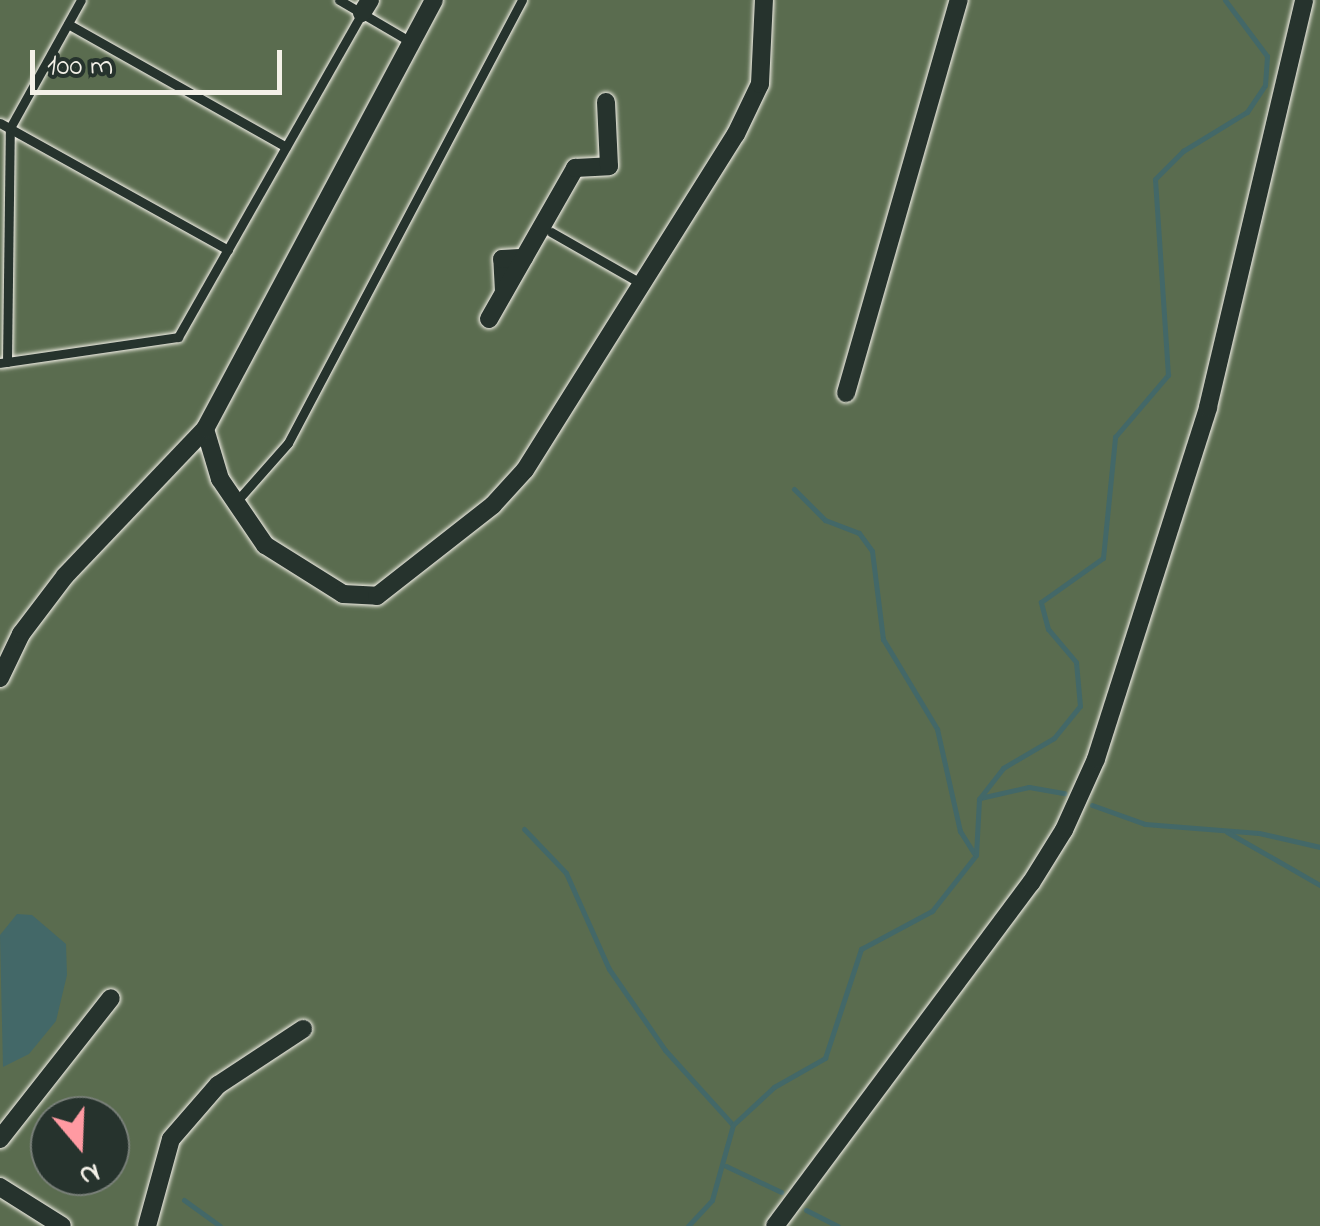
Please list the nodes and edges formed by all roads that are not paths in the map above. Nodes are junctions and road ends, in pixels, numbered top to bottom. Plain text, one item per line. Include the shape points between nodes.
1 (81, 0) edge
2 (339, 0) edge
3 (434, 0) edge
4 (522, 0) edge
5 (764, 0) edge
6 (959, 0) edge
7 (1304, 0) edge
8 (366, 7) edge
9 (68, 24) junction
10 (411, 42) junction
11 (606, 102) dead end
12 (5, 125) edge
13 (286, 147) junction
14 (552, 232) dead end
15 (228, 250) junction
16 (642, 284) junction
17 (489, 319) dead end
18 (4, 362) edge
19 (846, 393) dead end
20 (204, 429) junction
21 (235, 503) junction
22 (22, 634) junction
23 (0, 640) edge
24 (0, 678) edge
25 (110, 998) dead end
26 (303, 1030) dead end
27 (0, 1140) edge
28 (0, 1187) edge
29 (62, 1226) edge
30 (147, 1226) edge
31 (775, 1226) edge

1 - 9 lane
2 - 8 lane
3 - 10 street
4 - 21 lane via 288,443
5 - 16 street via 760,84
6 - 19 street
7 - 31 street via 1208,407 1096,759 1032,882
8 - 10 lane
8 - 13 lane
9 - 12 lane
9 - 13 lane
10 - 20 street
11 - 17 street via 609,166 575,168
12 - 15 lane
12 - 18 lane
13 - 15 lane
14 - 16 lane
15 - 18 lane via 178,337
16 - 21 street via 525,470 492,505 377,596 358,599 310,578 265,546
20 - 21 street
20 - 22 street via 65,576
22 - 23 street
22 - 24 street
25 - 27 street
26 - 30 street via 218,1085 171,1139
28 - 29 street

